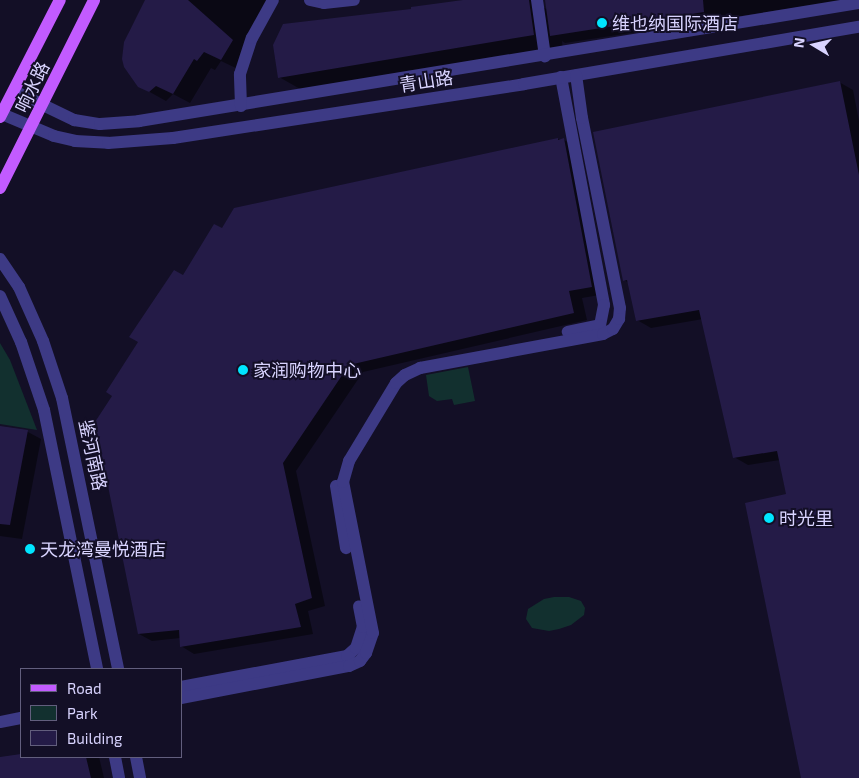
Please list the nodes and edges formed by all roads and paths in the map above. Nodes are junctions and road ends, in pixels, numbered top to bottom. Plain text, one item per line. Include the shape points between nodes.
1 (60, 0) edge
2 (94, 0) edge
3 (273, 0) edge
4 (310, 0) edge
5 (354, 0) edge
6 (536, 0) edge
7 (859, 3) edge
8 (859, 26) edge
9 (545, 56) junction
10 (576, 75) junction
11 (561, 77) junction
12 (14, 91) junction
13 (42, 106) junction
14 (241, 106) junction
15 (1, 115) edge
16 (32, 127) junction
17 (0, 188) edge
18 (0, 259) edge
19 (0, 296) edge
20 (97, 668) edge
21 (118, 668) edge
22 (182, 687) edge
23 (182, 698) edge
24 (20, 718) edge
25 (0, 722) edge
26 (115, 758) edge
27 (136, 758) edge
28 (119, 778) edge
29 (140, 778) edge

1 - 12 main road, 响水路
2 - 13 main road, 响水路
3 - 14 street via 252,38 240,74
4 - 5 street via 324,3
6 - 9 street
7 - 9 street, 青山路
8 - 10 street, 青山路
9 - 14 street, 青山路
10 - 11 street, 青山路
10 - 23 street via 620,308 619,319 613,329 604,334 420,368 404,374 349,461 343,482 373,633 366,653 360,661 349,666
11 - 16 street, 青山路 via 140,142 75,141
11 - 22 street via 604,305 600,325 408,364 399,370 372,407 342,460 336,486 363,627 356,648 337,659
12 - 13 street, 青山路
12 - 15 main road, 响水路
13 - 14 street, 青山路 via 74,120 100,124
13 - 16 main road, 响水路
15 - 16 street, 青山路
16 - 17 main road, 响水路
18 - 21 street, 鉴河南路 via 19,287 43,341 62,398
19 - 20 street via 21,342 44,410
24 - 25 street
26 - 28 street
27 - 29 street

